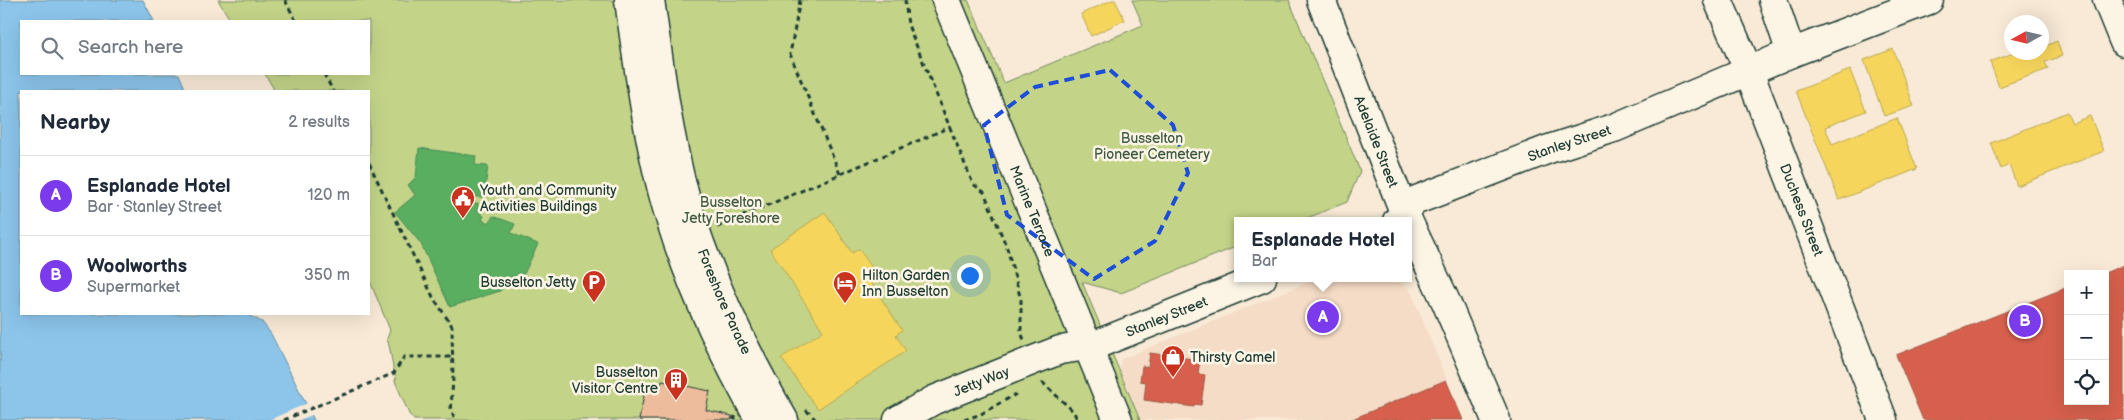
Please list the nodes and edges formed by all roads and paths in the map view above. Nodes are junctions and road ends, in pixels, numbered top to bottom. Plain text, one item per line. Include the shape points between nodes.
1 (285, 0) edge
2 (629, 0) edge
3 (650, 0) edge
4 (800, 0) edge
5 (905, 0) edge
6 (927, 0) edge
7 (946, 0) edge
8 (1321, 0) edge
9 (1718, 0) edge
10 (1928, 0) edge
11 (2108, 0) edge
12 (1781, 2) edge
13 (295, 20) edge
14 (2124, 42) edge
15 (1791, 53) junction
16 (1748, 72) junction
17 (325, 75) edge
18 (332, 90) edge
19 (950, 127) junction
20 (370, 165) edge
21 (840, 174) junction
22 (1401, 216) edge
23 (712, 222) dead end
24 (1412, 237) edge
25 (1252, 282) edge
26 (1078, 347) junction
27 (453, 357) junction
28 (1034, 360) junction
29 (1023, 390) dead end
30 (792, 412) edge
31 (284, 420) edge
32 (455, 420) edge
33 (760, 420) edge
34 (816, 420) edge
35 (898, 420) edge
36 (964, 420) edge
37 (1077, 420) edge
38 (1099, 420) edge
39 (1118, 420) edge
40 (1496, 420) edge
41 (1882, 420) edge

1 - 13 path
2 - 33 street, Foreshore Parade via 646,115 673,227 717,339
3 - 30 street, Foreshore Parade via 666,111 692,220 739,337
4 - 21 path via 790,54
5 - 19 path via 908,25
6 - 26 street, Marine Terrace
7 - 26 street, Marine Terrace
8 - 22 street, Adelaide Street
9 - 16 street, Duchess Street
10 - 15 street, Stanley Street
11 - 14 street
12 - 15 street
15 - 16 street, Stanley Street
16 - 22 street, Stanley Street via 1614,128 1414,201
16 - 41 street, Duchess Street
17 - 18 path
19 - 21 path
19 - 28 path via 973,184 984,192 1007,248 1021,300 1021,332
20 - 27 path via 433,297 452,326
21 - 23 path via 714,228
24 - 40 street, Adelaide Street via 1446,302
25 - 26 street, Stanley Street via 1095,345
26 - 28 street, Jetty Way
26 - 38 street, Marine Terrace
26 - 39 street, Marine Terrace
27 - 31 path via 404,357 394,373
27 - 32 path via 451,408
28 - 35 street, Jetty Way via 934,400
28 - 37 path via 1040,380 1074,412
29 - 36 path
30 - 34 path

